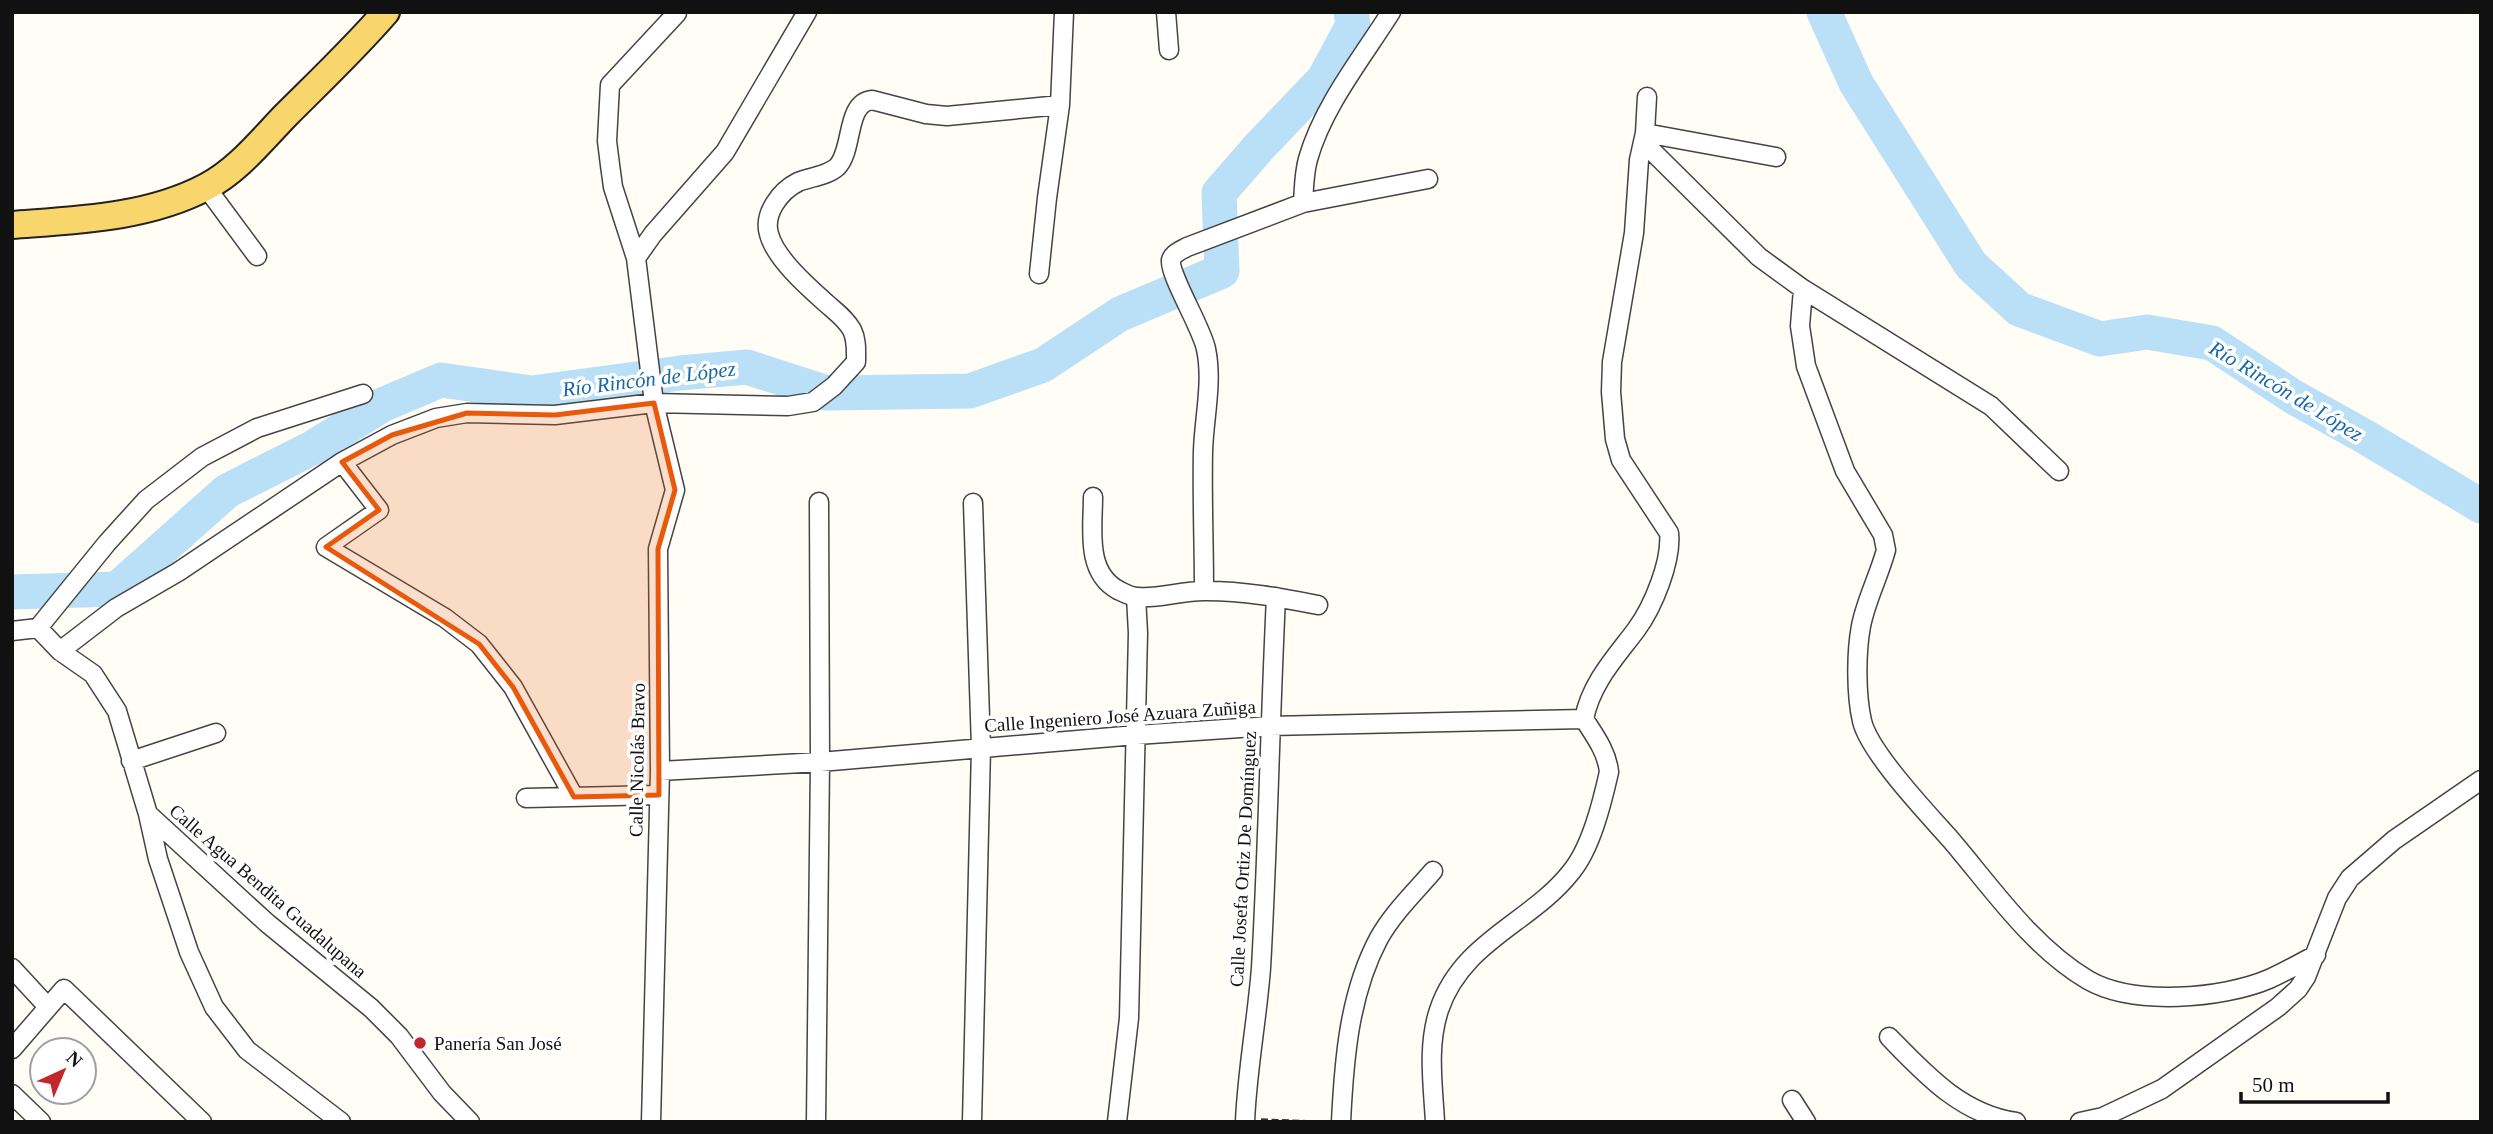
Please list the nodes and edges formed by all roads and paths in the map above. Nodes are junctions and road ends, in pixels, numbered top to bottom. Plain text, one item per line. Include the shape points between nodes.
1 (386, 12) edge
2 (807, 12) edge
3 (1064, 12) edge
4 (1166, 12) edge
5 (1391, 12) edge
6 (677, 13) edge
7 (1169, 50) dead end
8 (1647, 97) dead end
9 (1060, 105) junction
10 (1644, 137) junction
11 (1776, 157) dead end
12 (1428, 179) dead end
13 (206, 187) junction
14 (1303, 203) junction
15 (12, 225) edge
16 (257, 256) dead end
17 (636, 258) junction
18 (1039, 274) dead end
19 (1803, 289) junction
20 (363, 394) dead end
21 (654, 403) junction
22 (342, 462) junction
23 (2059, 471) dead end
24 (1093, 497) dead end
25 (819, 502) dead end
26 (973, 503) dead end
27 (1204, 590) junction
28 (1136, 597) junction
29 (1276, 597) junction
30 (1318, 605) dead end
31 (37, 628) junction
32 (12, 631) edge
33 (60, 651) junction
34 (1584, 719) junction
35 (1270, 726) junction
36 (216, 733) dead end
37 (1136, 735) junction
38 (981, 748) junction
39 (131, 761) junction
40 (820, 762) junction
41 (660, 771) junction
42 (2481, 780) edge
43 (659, 795) junction
44 (574, 797) junction
45 (526, 798) dead end
46 (148, 814) junction
47 (1433, 871) dead end
48 (2316, 955) junction
49 (12, 968) edge
50 (48, 1007) junction
51 (1889, 1037) dead end
52 (12, 1049) edge
53 (12, 1094) edge
54 (1793, 1100) dead end
55 (1245, 1120) edge
56 (41, 1122) edge
57 (202, 1122) edge
58 (341, 1122) edge
59 (470, 1122) edge
60 (651, 1122) edge
61 (816, 1122) edge
62 (972, 1122) edge
63 (1117, 1122) edge
64 (1313, 1122) edge
65 (1341, 1122) edge
66 (1435, 1122) edge
67 (1806, 1122) edge
68 (2016, 1122) edge
69 (2080, 1122) edge

1 - 13 main road via 235,167
2 - 17 street via 724,152
3 - 9 street
4 - 7 street
5 - 14 street via 1322,127 1308,160
6 - 17 street, Calle Nicolás Bravo via 608,89 611,176
8 - 10 street
9 - 18 street
9 - 21 street via 947,116 872,100 862,103 839,165 790,187 772,207 768,220 773,245 853,332 856,362 813,402 788,406
10 - 11 street
10 - 19 street via 1759,257
10 - 34 street via 1611,392 1621,460 1658,513 1669,533 1670,546 1648,609 1591,692
12 - 14 street
13 - 15 main road via 159,206 109,216
13 - 16 street
14 - 27 street via 1188,247 1171,260 1207,354
17 - 21 street, Calle Nicolás Bravo
19 - 23 street via 1990,406
19 - 48 street via 1800,326 1806,366 1845,471 1885,543 1858,647 1862,721 1880,754 2021,922 2072,970 2098,985 2139,996 2221,993 2267,979
20 - 31 street via 257,428 202,457 146,500
21 - 22 street via 555,415 467,413 436,418
21 - 41 street, Calle Nicolás Bravo via 674,490 658,549
22 - 33 street via 116,608
22 - 44 street via 379,510 326,547 445,618 479,645 513,687
24 - 28 street via 1096,564 1107,582
25 - 40 street
26 - 38 street
27 - 28 street
27 - 29 street
28 - 37 street
29 - 30 street
29 - 35 street, Calle Josefa Ortiz De Domínguez
31 - 32 street
31 - 33 street, Calle Agua Bendita Guadalupana
33 - 39 street, Calle Agua Bendita Guadalupana via 93,674 117,711
34 - 35 street, Calle Ingeniero José Azuara Zuñiga
34 - 66 street via 1603,749 1609,772 1586,847 1559,886 1489,942 1448,990 1434,1031
35 - 37 street, Calle Ingeniero José Azuara Zuñiga
35 - 55 street, Calle Josefa Ortiz De Domínguez via 1260,973
36 - 39 street
37 - 38 street, Calle Ingeniero José Azuara Zuñiga
37 - 63 street via 1129,1018
38 - 40 street, Calle Ingeniero José Azuara Zuñiga
38 - 62 street
39 - 46 street, Calle Agua Bendita Guadalupana
40 - 41 street, Calle Ingeniero José Azuara Zuñiga
40 - 61 street
41 - 43 street, Calle Nicolás Bravo
42 - 48 street via 2394,840 2350,878 2332,908
43 - 44 street
43 - 60 street, Calle Nicolás Bravo
44 - 45 street
46 - 58 street via 188,952 214,1007 247,1050
46 - 59 street, Calle Agua Bendita Guadalupana via 267,923 371,1008
47 - 65 street via 1380,936 1364,972 1347,1039
48 - 69 street via 2298,989 2267,1015 2162,1088 2103,1117
49 - 50 street
50 - 52 street
50 - 57 street via 64,989
51 - 68 street via 1959,1101
53 - 56 street
54 - 67 street
55 - 64 path

